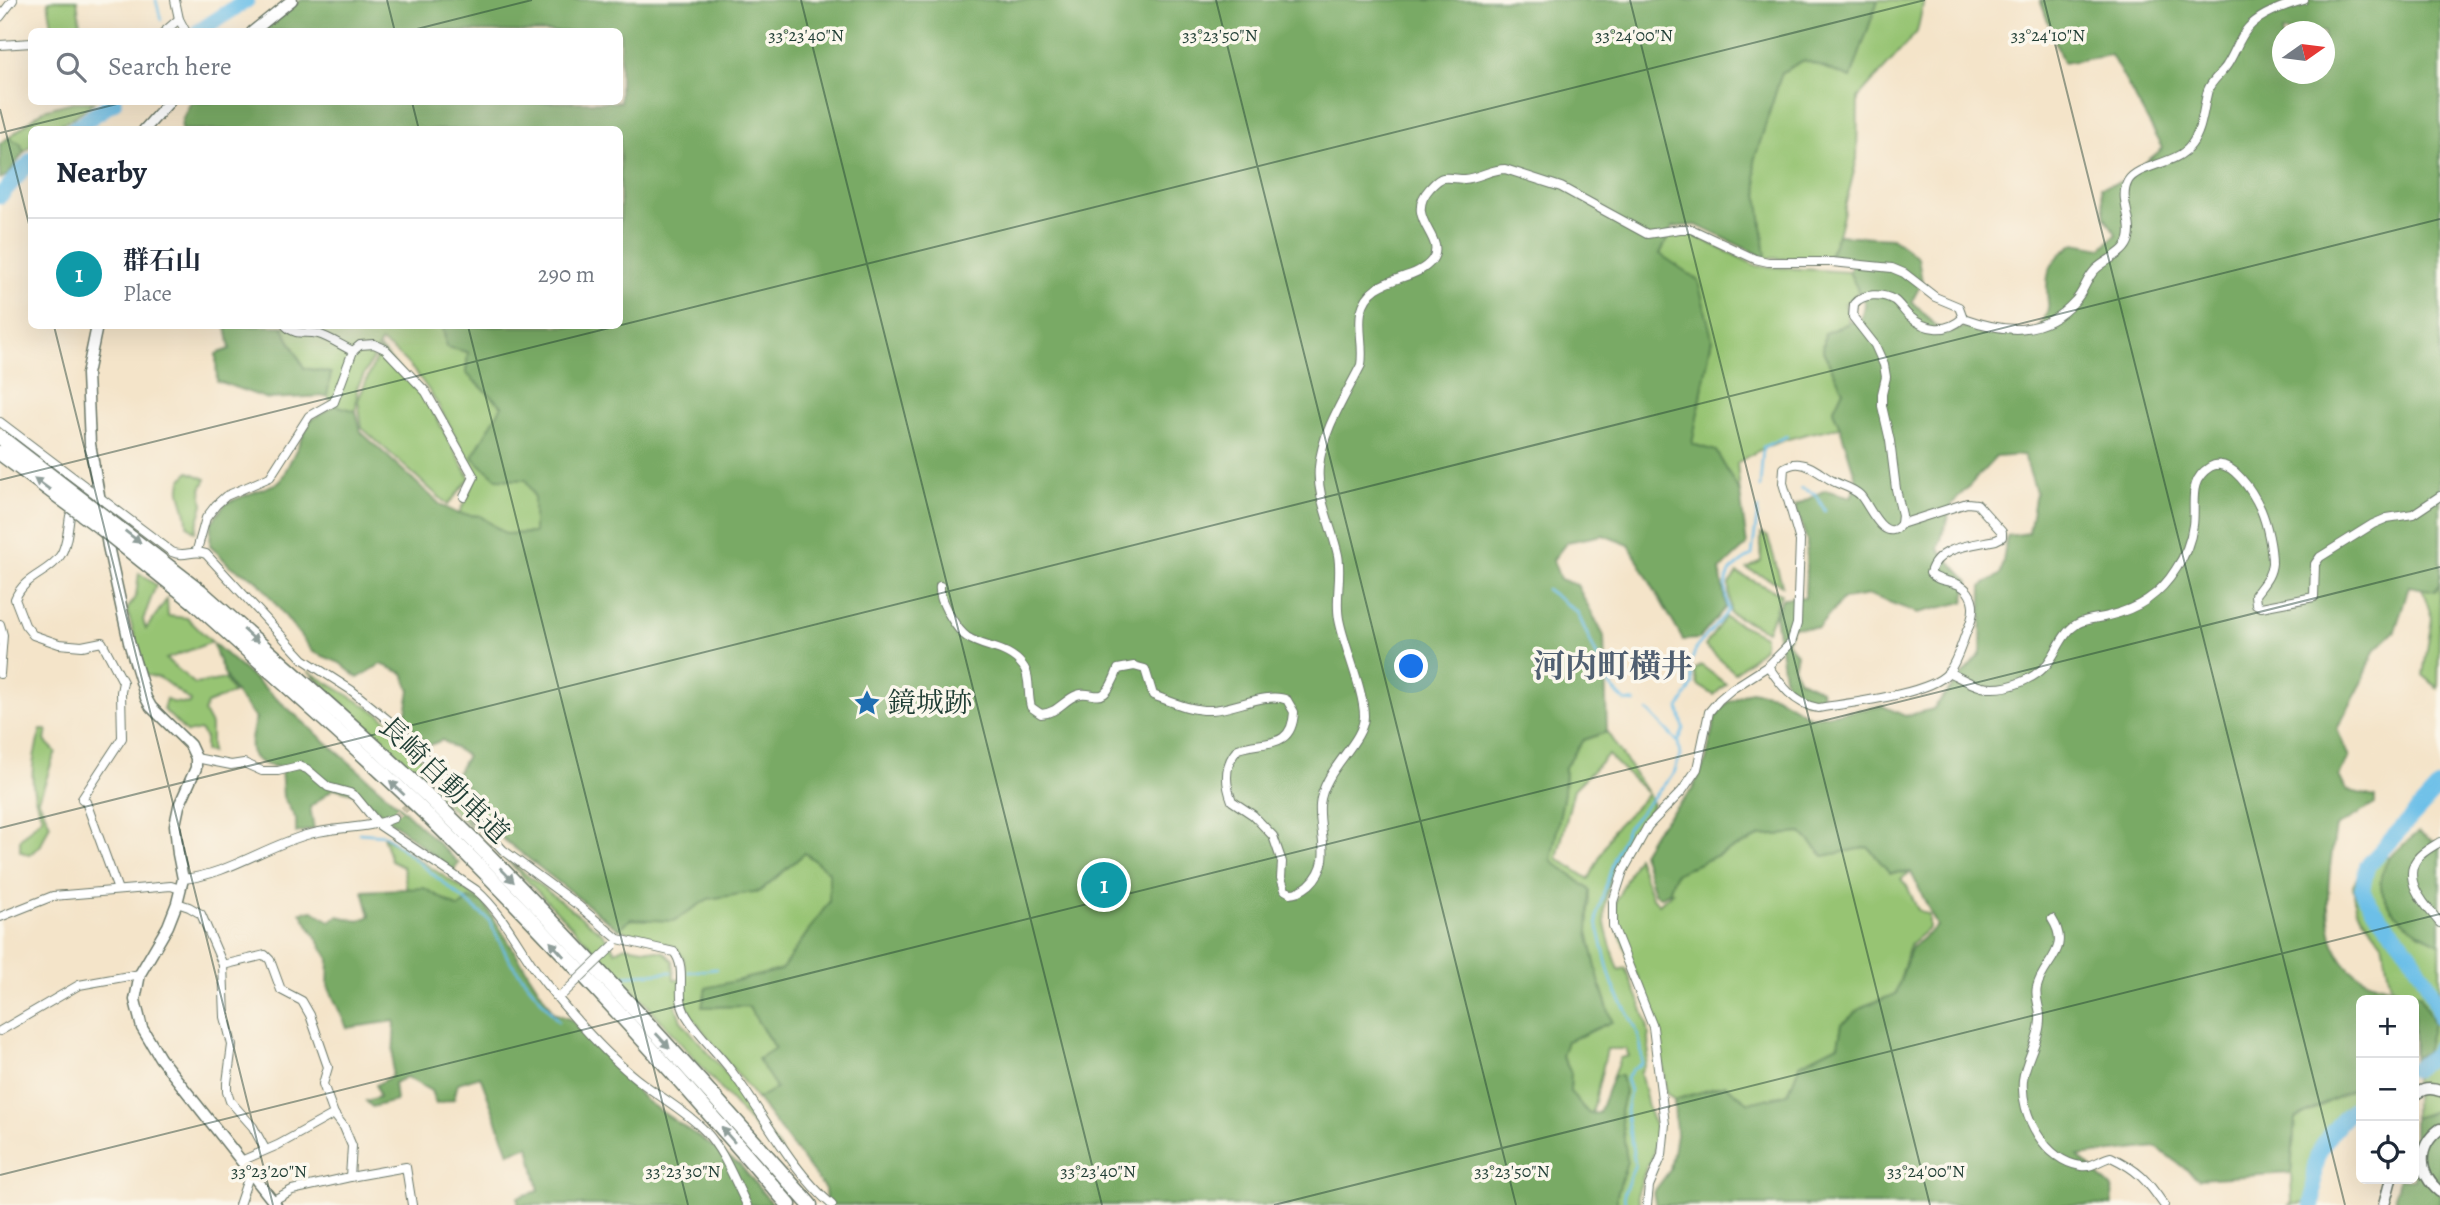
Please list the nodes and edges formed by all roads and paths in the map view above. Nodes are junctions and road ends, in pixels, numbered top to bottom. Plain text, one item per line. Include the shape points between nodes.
1 (13, 0) edge
2 (175, 0) edge
3 (292, 0) edge
4 (2304, 0) edge
5 (0, 17) edge
6 (180, 21) junction
7 (169, 28) edge
8 (184, 28) edge
9 (257, 28) edge
10 (28, 43) edge
11 (0, 45) edge
12 (166, 105) edge
13 (148, 126) edge
14 (1963, 318) junction
15 (96, 329) edge
16 (289, 329) edge
17 (353, 351) junction
18 (0, 422) edge
19 (0, 437) edge
20 (0, 453) edge
21 (99, 495) junction
22 (2440, 496) edge
23 (464, 497) dead end
24 (70, 516) dead end
25 (1901, 524) junction
26 (197, 550) junction
27 (940, 586) dead end
28 (197, 596) junction
29 (0, 624) edge
30 (1768, 666) junction
31 (1948, 672) junction
32 (0, 674) edge
33 (140, 679) junction
34 (123, 682) junction
35 (197, 758) junction
36 (443, 774) junction
37 (437, 782) tunnel mouth
38 (394, 818) tunnel mouth
39 (379, 825) junction
40 (2440, 842) edge
41 (181, 884) junction
42 (118, 890) junction
43 (177, 903) junction
44 (0, 917) edge
45 (2052, 919) dead end
46 (2440, 923) edge
47 (616, 942) junction
48 (223, 964) junction
49 (140, 974) junction
50 (561, 996) junction
51 (0, 1031) edge
52 (2440, 1091) edge
53 (2419, 1092) edge
54 (334, 1114) junction
55 (2440, 1129) edge
56 (265, 1149) junction
57 (241, 1161) junction
58 (250, 1173) junction
59 (350, 1177) junction
60 (2390, 1184) edge
61 (2440, 1192) edge
62 (274, 1203) edge
63 (239, 1205) edge
64 (412, 1205) edge
65 (747, 1205) edge
66 (789, 1205) edge
67 (810, 1205) edge
68 (832, 1205) edge
69 (1647, 1205) edge
70 (2164, 1205) edge
71 (2384, 1205) edge

1 - 5 street
2 - 6 street
3 - 9 street
4 - 14 street via 2248,27 2208,88 2203,119 2191,146 2128,181 2129,241 2094,271 2075,302 2045,324 2028,329 1998,328
6 - 7 street
6 - 8 street
10 - 11 street
12 - 13 street
14 - 25 street via 1934,329 1920,324 1895,300 1864,296 1854,304 1853,317 1884,365 1882,406
14 - 27 street via 1959,307 1934,297 1892,268 1768,262 1691,229 1647,234 1561,187 1505,169 1466,179 1442,178 1434,184 1420,207 1434,239 1433,259 1380,286 1364,303 1361,365 1322,451 1319,476 1338,556 1339,618 1364,715 1360,732 1324,786 1322,869 1296,893 1285,890 1273,836 1232,801 1226,778 1238,749 1274,742 1288,733 1294,712 1287,700 1272,697 1228,708 1196,709 1153,695 1146,668 1134,666 1118,669 1107,692 1078,695 1041,714 1031,707 1024,666 1009,653 965,636 943,604
15 - 21 street via 87,387
16 - 17 street via 319,334
17 - 23 street via 374,344 385,349 426,392 474,477
17 - 26 street via 334,402 309,416 270,477 216,505 206,518
18 - 21 street
19 -> 28 highway, 長崎自動車道, bridge
28 -> 20 highway, 長崎自動車道, bridge
21 - 26 street via 172,552
21 - 33 street
22 - 31 street via 2413,514 2373,524 2320,557 2315,564 2314,597 2260,607 2255,595 2267,580 2272,561 2263,517 2236,472 2217,464 2195,481 2193,525 2177,569 2142,605 2074,625 2042,671 2031,678 1985,688
24 - 34 street via 62,554 18,590 17,606 33,635 46,641 82,646 102,642
25 - 30 street via 1891,531 1884,528 1854,490 1798,463 1784,468 1783,483 1800,541 1797,624 1791,643
25 - 31 street via 1977,503 2002,532 2002,537 1947,552 1932,566 1933,577 1968,591 1972,607 1969,628
26 - 36 street via 206,554 303,659 378,709
66 -> 28 highway, 長崎自動車道 via 686,1086 462,849
28 -> 67 highway, 長崎自動車道 via 387,756 473,840
29 - 32 street
30 - 31 street via 1794,698 1818,708 1921,688
30 - 69 street via 1726,694 1709,712 1697,769 1648,826 1612,902 1613,926 1653,1027 1665,1124 1662,1155 1648,1186
33 - 34 street
33 - 35 street via 151,707 190,745
34 - 42 street via 121,743 82,799
35 - 39 street via 243,763 262,771 299,766 328,788 356,797
35 - 41 street via 175,824
36 - 37 street
36 - 47 street via 503,850 579,906
38 - 39 street
39 - 41 street via 310,834
39 - 50 street via 485,898 545,983
40 - 46 street via 2418,858 2412,869 2416,892
41 - 42 street
41 - 43 street
42 - 44 street via 53,896
43 - 48 street via 201,914
43 - 49 street
45 - 70 street via 2059,944 2037,984 2040,1018 2023,1079 2029,1118 2043,1144 2061,1160 2082,1167 2111,1157 2138,1171
47 - 50 street, bridge
47 - 68 street via 665,949 679,958 683,1010 731,1070 802,1174
48 - 54 street via 265,956 281,990 302,1001 328,1067 323,1084
48 - 56 street via 225,1017 232,1045 227,1092
49 - 51 street via 79,985
49 - 57 street via 136,1012 149,1042
50 - 65 street via 633,1076 704,1130
52 - 53 street
54 - 56 street
54 - 59 street via 352,1146
55 - 61 street via 2424,1148 2422,1162 2425,1175
56 - 57 street
57 - 58 street
58 - 62 street
58 - 63 street
59 - 62 street via 292,1190
59 - 64 street via 406,1167
60 - 71 street

